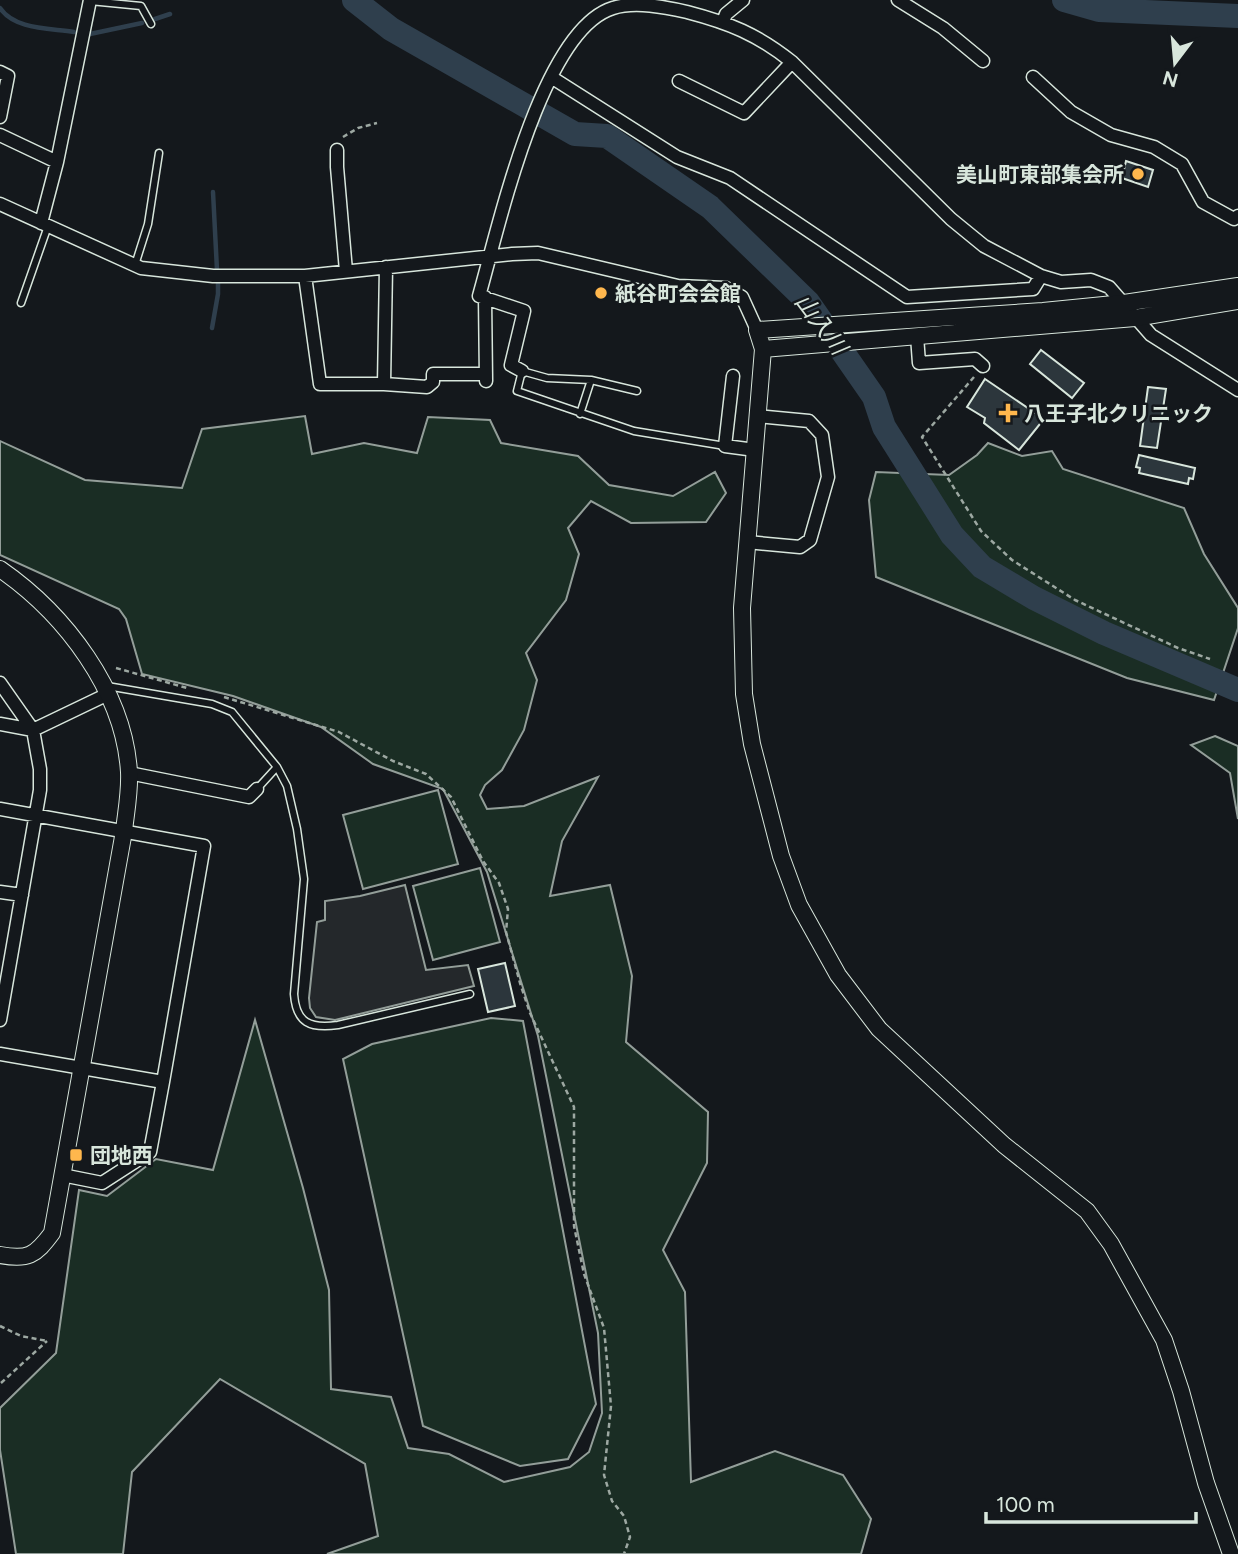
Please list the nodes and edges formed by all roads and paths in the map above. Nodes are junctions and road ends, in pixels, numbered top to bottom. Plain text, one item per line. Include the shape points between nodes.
1 (743, 0) edge
2 (898, 0) edge
3 (90, 1) edge
4 (723, 22) junction
5 (151, 24) dead end
6 (983, 61) dead end
7 (792, 62) junction
8 (0, 72) edge
9 (1033, 77) dead end
10 (550, 80) junction
11 (679, 81) dead end
12 (0, 117) edge
13 (377, 123) dead end
14 (0, 135) edge
15 (337, 150) joint
16 (159, 153) dead end
17 (57, 162) junction
18 (0, 204) edge
19 (1238, 216) edge
20 (45, 225) junction
21 (491, 257) junction
22 (135, 265) junction
23 (386, 267) junction
24 (346, 271) junction
25 (1041, 275) junction
26 (305, 276) junction
27 (1238, 286) edge
28 (485, 298) junction
29 (1238, 301) edge
30 (21, 303) dead end
31 (1124, 303) junction
32 (1135, 318) junction
33 (757, 330) junction
34 (917, 336) junction
35 (763, 349) junction
36 (983, 366) joint
37 (522, 371) junction
38 (733, 376) dead end
39 (591, 380) junction
40 (384, 384) junction
41 (1238, 390) edge
42 (637, 391) dead end
43 (580, 414) junction
44 (757, 416) junction
45 (725, 446) junction
46 (755, 450) junction
47 (747, 542) junction
48 (0, 569) edge
49 (1210, 659) dead end
50 (116, 668) dead end
51 (0, 683) edge
52 (106, 690) junction
53 (195, 690) dead end
54 (216, 695) dead end
55 (0, 724) edge
56 (33, 730) junction
57 (277, 767) junction
58 (129, 773) junction
59 (257, 789) joint
60 (0, 809) edge
61 (37, 816) junction
62 (124, 831) junction
63 (0, 892) edge
64 (22, 895) junction
65 (4, 972) edge
66 (470, 994) dead end
67 (0, 1020) edge
68 (0, 1054) edge
69 (80, 1069) junction
70 (163, 1082) junction
71 (62, 1175) junction
72 (0, 1255) edge
73 (0, 1326) edge
74 (1, 1383) edge
75 (624, 1554) edge
76 (1231, 1554) edge

1 - 4 street
2 - 6 street
3 - 5 lane via 141,6
3 - 17 street
4 - 7 street via 747,31
4 - 10 street via 675,9 613,8 589,22
7 - 11 street via 744,113
7 - 25 street via 951,219 984,246
8 - 12 street via 8,76
9 - 19 street via 1071,112 1111,135 1154,147 1182,164 1203,202 1234,219
10 - 21 street via 528,126
10 - 25 street via 677,157 730,178 907,297 1033,289
13 - 15 path via 351,131
14 - 17 street
15 - 24 street
16 - 22 lane via 148,224
17 - 20 street
18 - 20 street
20 - 22 street
20 - 30 lane
21 - 23 street
21 - 28 street via 480,296
21 - 33 street via 538,253 678,286 726,288 743,296
22 - 26 street via 213,276
23 - 24 street
23 - 40 street
24 - 26 street
25 - 31 street via 1061,282 1091,280 1109,287
26 - 40 street via 318,382
27 - 31 street
28 - 37 street via 524,311 511,365
28 - 40 street via 486,378 433,374 428,387
29 - 32 street
31 - 32 street
31 - 33 street
32 - 34 street
32 - 41 street via 1151,335
33 - 35 street
34 - 35 street
34 - 36 street via 919,363 975,359
35 - 44 street
36 - 49 path via 922,437 981,531 1012,560 1075,600
37 - 39 lane via 547,378
37 - 43 lane via 517,391
38 - 45 street
39 - 42 lane
39 - 43 lane
43 - 45 lane via 634,431
44 - 46 street
44 - 47 street via 809,421 822,435 828,477 810,540 800,547
45 - 46 street
46 - 47 street
47 - 76 street via 742,608 744,694 781,856 799,905 838,975 879,1029 1004,1145 1087,1211 1111,1244 1164,1340
48 - 52 street via 42,602
50 - 53 path
51 - 56 street
52 - 56 street
52 - 57 lane via 212,704 232,712
52 - 58 street via 124,739
54 - 75 path via 339,732 426,774 451,797 499,883 508,909 506,932 520,984 573,1107 574,1226 584,1274 604,1328 611,1406 604,1475 630,1537
55 - 56 street
56 - 61 street via 40,769
57 - 59 lane
57 - 66 lane via 288,786 304,879 294,994 295,1010 302,1020 323,1027
58 - 59 street via 249,797
58 - 62 street
60 - 61 street
61 - 62 street
61 - 64 street
62 - 69 street
62 - 70 street via 204,846
63 - 64 street
64 - 65 street
65 - 67 street
68 - 69 street
69 - 70 street
69 - 71 street
70 - 71 street via 150,1152 102,1183
71 - 72 street via 52,1233 42,1247 20,1258
73 - 74 path via 47,1341

